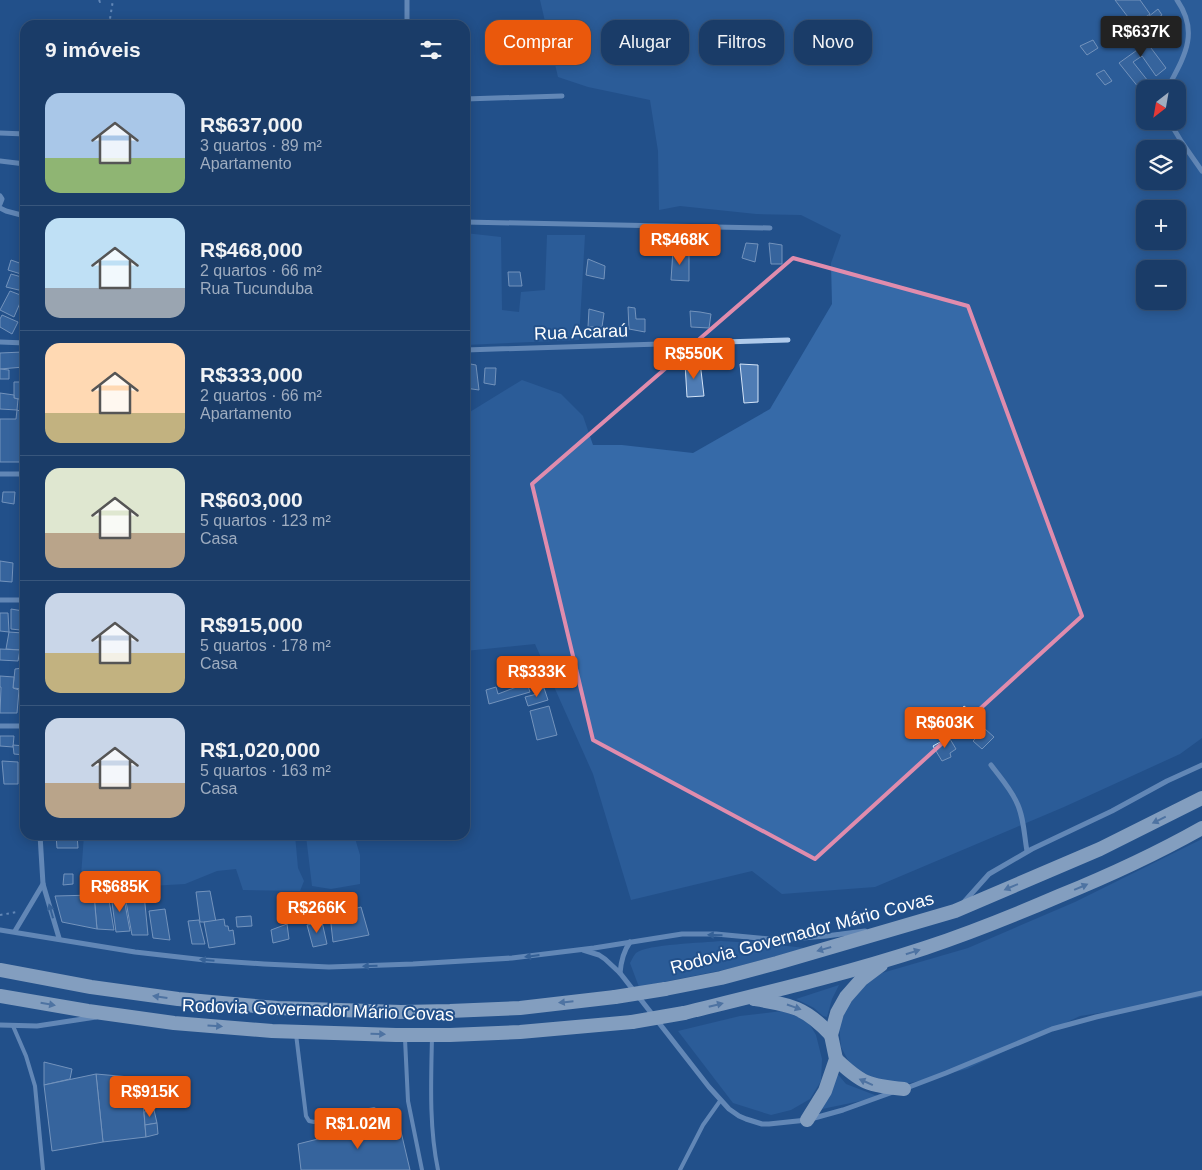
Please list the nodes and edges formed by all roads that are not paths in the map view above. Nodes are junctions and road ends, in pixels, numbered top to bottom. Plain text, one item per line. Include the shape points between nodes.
1 (402, 0) edge
2 (407, 0) edge
3 (1177, 0) edge
4 (407, 11) junction
5 (407, 20) edge
6 (1172, 80) edge
7 (562, 96) dead end
8 (470, 99) edge
9 (1174, 130) edge
10 (0, 133) edge
11 (20, 134) edge
12 (0, 161) edge
13 (20, 163) edge
14 (1202, 171) edge
15 (0, 196) edge
16 (0, 204) edge
17 (0, 208) edge
18 (20, 215) edge
19 (470, 222) edge
20 (770, 228) dead end
21 (788, 340) dead end
22 (0, 342) edge
23 (20, 343) edge
24 (470, 350) edge
25 (0, 474) edge
26 (20, 474) edge
27 (0, 600) edge
28 (20, 600) edge
29 (0, 726) edge
30 (20, 726) edge
31 (991, 765) dead end
32 (1202, 765) edge
33 (1202, 798) edge
34 (1202, 828) edge
35 (40, 840) edge
36 (1027, 852) junction
37 (43, 884) junction
38 (955, 912) junction
39 (903, 926) junction
40 (0, 930) edge
41 (15, 931) junction
42 (59, 938) junction
43 (630, 942) junction
44 (580, 949) junction
45 (888, 960) junction
46 (0, 970) edge
47 (620, 973) junction
48 (1202, 993) edge
49 (0, 996) edge
50 (748, 998) junction
51 (115, 1015) junction
52 (0, 1024) edge
53 (13, 1026) junction
54 (296, 1031) junction
55 (405, 1035) junction
56 (432, 1035) junction
57 (831, 1035) junction
58 (836, 1059) junction
59 (904, 1089) junction
60 (720, 1101) junction
61 (374, 1109) dead end
62 (807, 1120) junction
63 (43, 1170) edge
64 (422, 1170) edge
65 (438, 1170) edge
66 (680, 1170) edge

1 - 4 street
2 - 4 street
3 - 6 street via 1188,20 1189,32 1185,54
4 - 5 street
7 - 8 street
9 - 14 street
10 - 11 street
12 - 13 street
15 - 16 street
17 - 18 street
19 - 20 street
21 - 24 street, Rua Acaraú
22 - 23 street
25 - 26 street
27 - 28 street
29 - 30 street
31 - 36 street via 1017,802
32 - 36 street
33 -> 38 highway, Rodovia Governador Mário Covas via 1100,849
45 -> 34 highway, Rodovia Governador Mário Covas via 1015,915 1112,874
35 - 37 street
36 - 38 street via 989,874
37 - 41 street
42 -> 37 street
38 - 39 highway, Rodovia Governador Mário Covas
39 -> 43 street via 780,940 682,934
39 -> 46 highway, Rodovia Governador Mário Covas, bridge via 740,973 665,989 520,1008 401,1012 277,1008 91,988
40 - 41 street
41 - 42 street
44 -> 42 street via 512,958 329,967 205,960 135,952
43 - 44 street
43 - 47 street via 621,959
44 - 47 street via 599,955
45 - 50 highway, Rodovia Governador Mário Covas
45 - 57 highway via 846,996
47 - 60 street
48 - 59 street via 1052,1029
49 -> 51 highway, Rodovia Governador Mário Covas
56 -> 50 highway, Rodovia Governador Mário Covas, bridge via 520,1032 632,1022
50 -> 57 highway via 803,1010
51 - 53 street via 37,1026
51 -> 54 highway, Rodovia Governador Mário Covas via 174,1023
52 - 53 street
53 - 63 lane via 35,1086
54 -> 55 highway, Rodovia Governador Mário Covas
54 - 61 lane via 309,1122
55 - 56 highway, Rodovia Governador Mário Covas
55 - 64 lane via 408,1101
56 - 65 lane via 431,1094
57 - 58 highway
59 -> 58 highway via 868,1083 852,1075
58 - 62 highway via 825,1091
59 - 62 street
60 - 62 street via 739,1116 762,1124
60 - 66 lane via 703,1125

